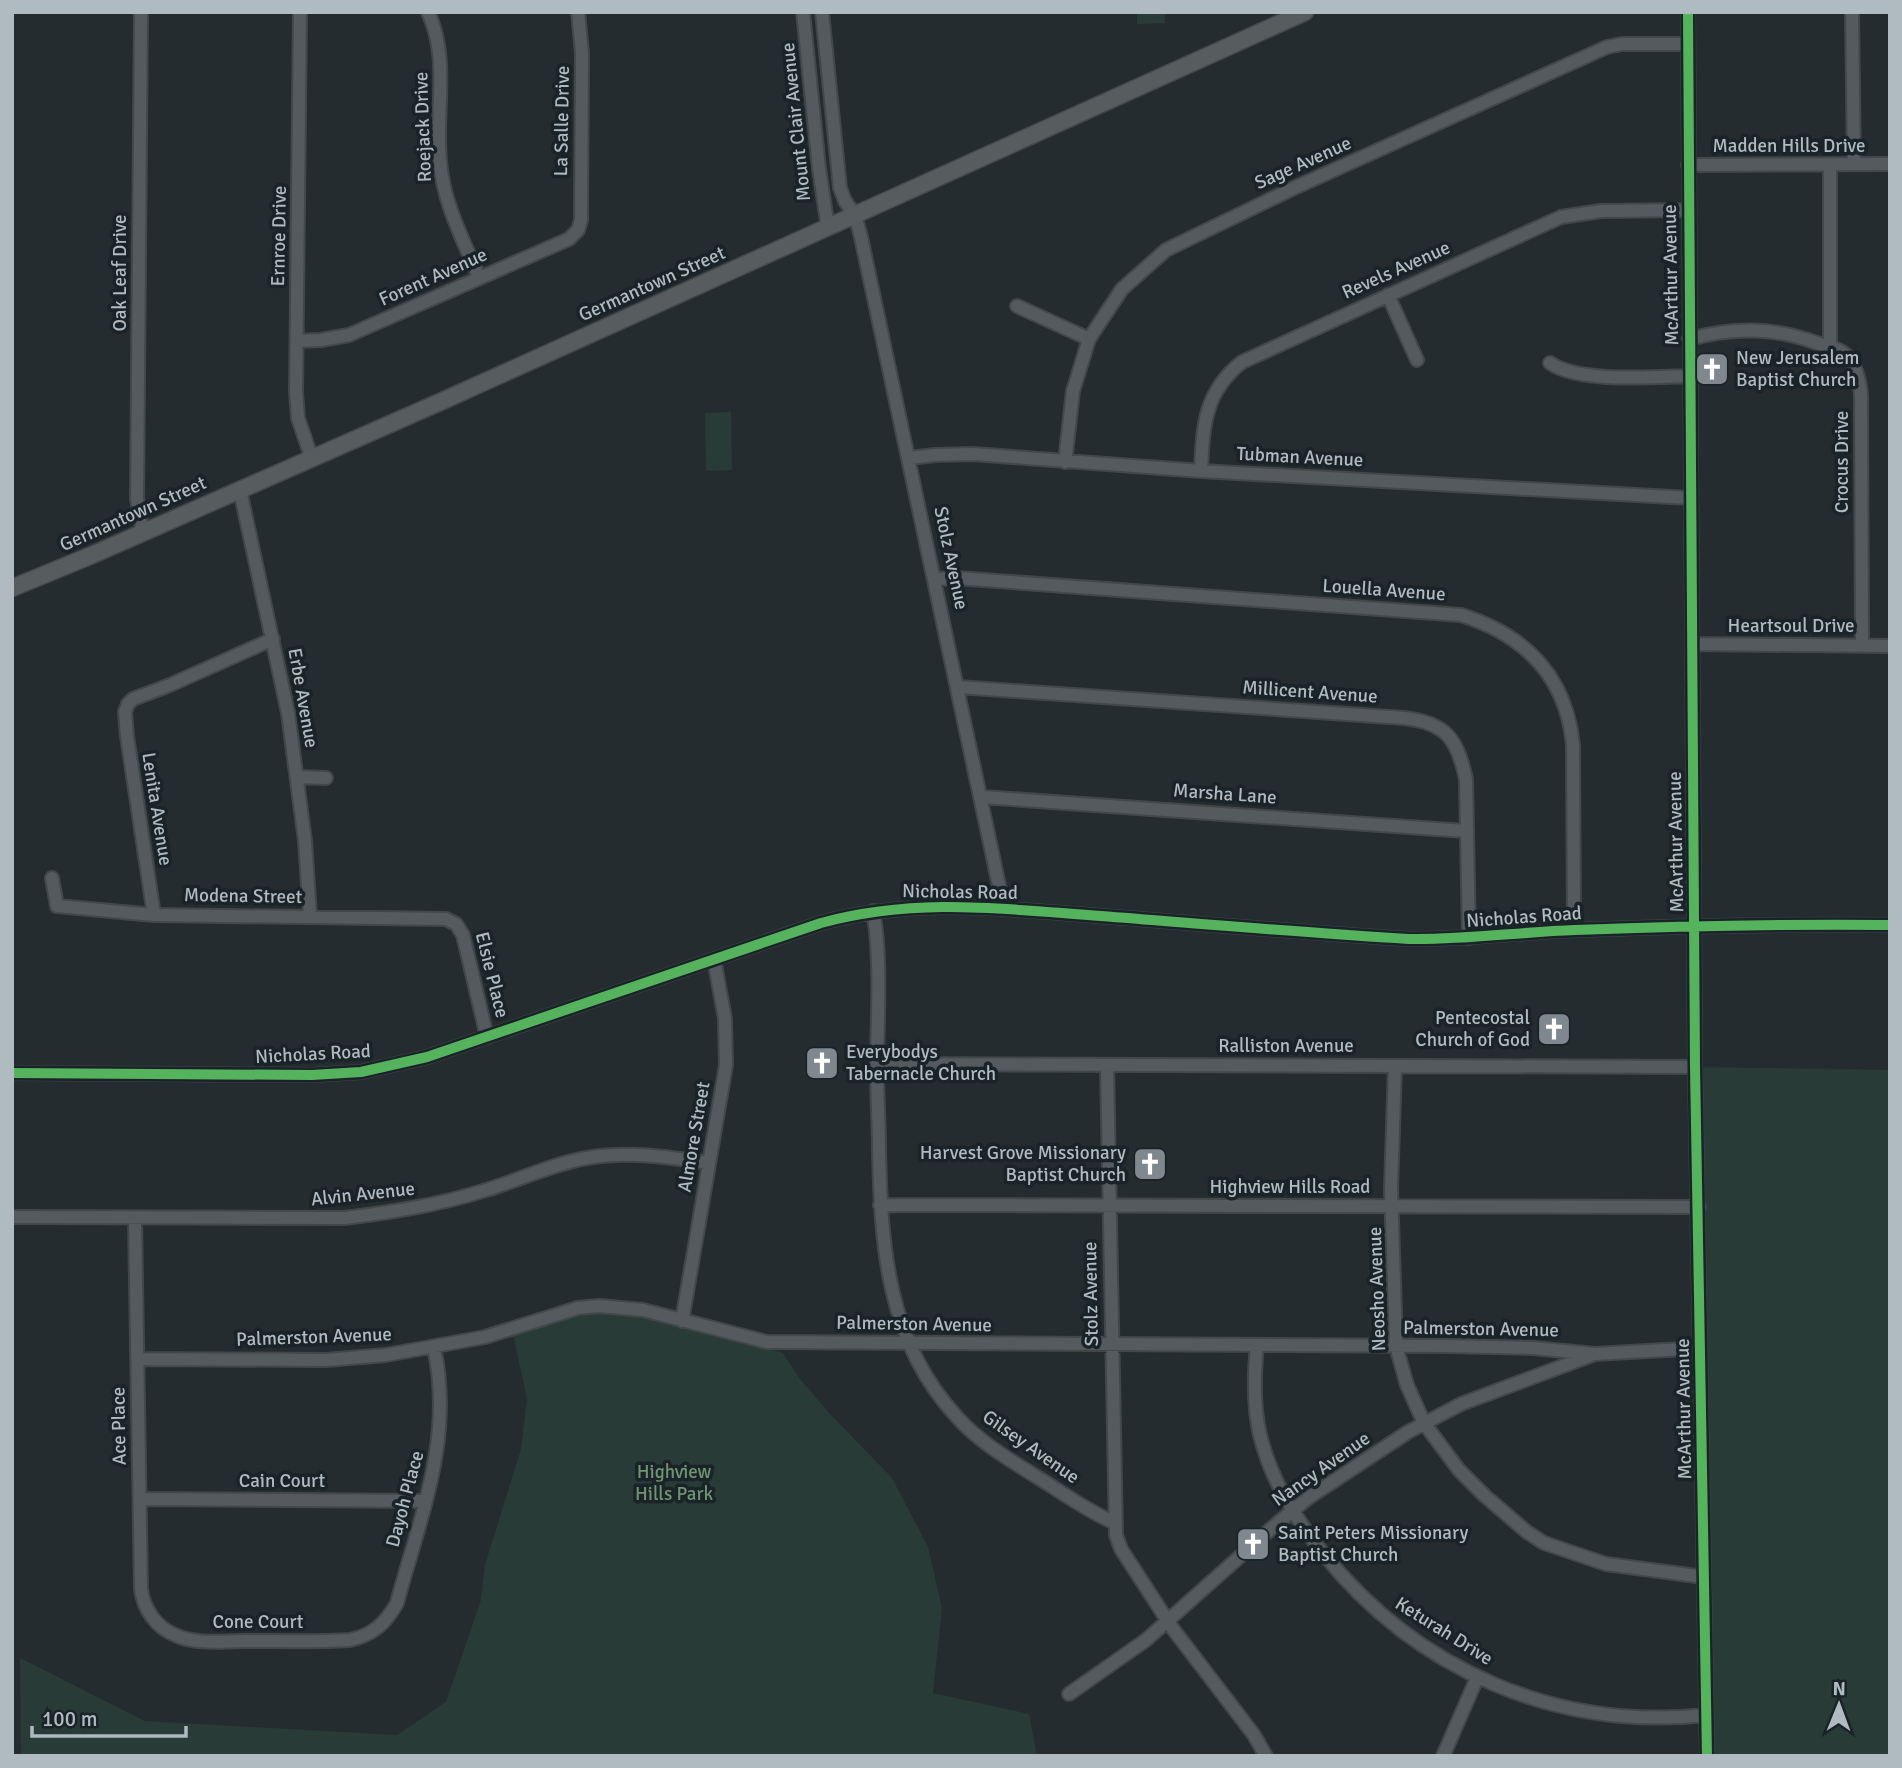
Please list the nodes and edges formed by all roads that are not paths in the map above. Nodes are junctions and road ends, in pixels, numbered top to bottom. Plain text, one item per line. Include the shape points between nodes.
1 (141, 12) edge
2 (300, 12) edge
3 (428, 12) edge
4 (578, 12) edge
5 (803, 12) edge
6 (822, 12) edge
7 (1305, 12) edge
8 (1688, 12) edge
9 (1852, 12) edge
10 (1687, 44) junction
11 (1854, 164) junction
12 (1890, 164) edge
13 (1688, 165) junction
14 (1830, 165) junction
15 (1688, 210) junction
16 (855, 215) junction
17 (828, 228) junction
18 (578, 230) joint
19 (480, 277) junction
20 (1388, 295) junction
21 (1017, 306) dead end
22 (1689, 339) junction
23 (1089, 340) junction
24 (298, 341) junction
25 (1830, 347) junction
26 (1417, 360) dead end
27 (1550, 363) dead end
28 (1689, 376) junction
29 (909, 458) junction
30 (312, 459) junction
31 (1065, 461) junction
32 (1201, 471) junction
33 (240, 490) junction
34 (1690, 498) junction
35 (143, 533) junction
36 (12, 579) edge
37 (936, 579) junction
38 (32, 580) junction
39 (12, 587) edge
40 (273, 639) junction
41 (1692, 644) junction
42 (1862, 646) junction
43 (1890, 646) edge
44 (958, 687) junction
45 (297, 778) junction
46 (326, 778) dead end
47 (982, 797) junction
48 (1465, 831) junction
49 (52, 878) dead end
50 (1004, 909) junction
51 (873, 911) junction
52 (154, 915) junction
53 (310, 916) junction
54 (457, 924) joint
55 (1890, 925) edge
56 (1694, 927) junction
57 (1574, 930) junction
58 (1469, 938) junction
59 (714, 959) junction
60 (487, 1037) junction
61 (877, 1064) junction
62 (1107, 1065) junction
63 (1395, 1066) junction
64 (1695, 1067) junction
65 (12, 1073) edge
66 (709, 1163) junction
67 (880, 1205) junction
68 (1109, 1205) junction
69 (1392, 1206) junction
70 (1699, 1207) junction
71 (12, 1216) edge
72 (135, 1219) junction
73 (682, 1321) junction
74 (909, 1342) junction
75 (1111, 1345) junction
76 (1257, 1345) junction
77 (1396, 1346) junction
78 (434, 1348) junction
79 (1700, 1348) junction
80 (1595, 1353) junction
81 (137, 1359) junction
82 (1424, 1423) junction
83 (140, 1499) junction
84 (424, 1502) junction
85 (1292, 1511) junction
86 (1115, 1523) junction
87 (1703, 1577) junction
88 (1167, 1621) junction
89 (162, 1627) joint
90 (357, 1638) joint
91 (1477, 1678) junction
92 (1069, 1695) dead end
93 (1706, 1716) junction
94 (1266, 1756) edge
95 (1443, 1756) edge
96 (1707, 1756) edge

1 - 35 street, Oak Leaf Drive via 137,499
2 - 24 street, Ernroe Drive
3 - 19 street, Roejack Drive via 439,47 443,184
4 - 18 street, La Salle Drive via 582,53
5 - 17 street, Mount Clair Avenue
6 - 16 street, Mount Clair Avenue via 840,188
7 - 16 main road, Germantown Street
8 - 10 street, McArthur Avenue
9 - 11 street
10 - 13 street, McArthur Avenue
10 - 23 street, Sage Avenue via 1607,47 1204,230 1166,250 1132,278
11 - 12 street, Madden Hills Drive
11 - 14 street, Madden Hills Drive
13 - 14 street, Madden Hills Drive
13 - 15 street, McArthur Avenue
14 - 25 street
15 - 20 street, Revels Avenue via 1601,211 1561,218
15 - 22 street, McArthur Avenue
16 - 17 main road, Germantown Street
16 - 29 street, Stolz Avenue
17 - 30 main road, Germantown Street
18 - 19 street, Forent Avenue via 569,239
19 - 24 street, Forent Avenue via 349,334
20 - 26 street
20 - 32 street, Revels Avenue via 1235,368 1206,415
21 - 23 street
22 - 25 street via 1760,329
22 - 28 street, McArthur Avenue
23 - 31 street, Sage Avenue via 1073,391
24 - 30 street, Ernroe Drive via 297,408
25 - 42 street, Crocus Drive via 1847,356 1859,380
27 - 28 street via 1566,371 1598,375
28 - 34 street, McArthur Avenue
29 - 31 street, Tubman Avenue via 973,454
29 - 37 street, Stolz Avenue
30 - 33 main road, Germantown Street
31 - 32 street, Tubman Avenue
32 - 34 street, Tubman Avenue
33 - 35 main road, Germantown Street
33 - 40 street, Erbe Avenue
34 - 41 street, McArthur Avenue
35 - 38 main road, Germantown Street
36 - 38 main road
37 - 44 street, Stolz Avenue
37 - 57 street, Louella Avenue via 1461,615 1491,625 1533,655 1557,687 1565,707 1573,744
38 - 39 main road, Germantown Street
40 - 45 street, Erbe Avenue
40 - 52 street, Lenita Avenue via 133,699 126,710
41 - 42 street, Heartsoul Drive
41 - 56 street, McArthur Avenue
42 - 43 street, Heartsoul Drive
44 - 47 street, Stolz Avenue
44 - 48 street, Millicent Avenue via 1428,722 1450,737 1461,757 1466,779
45 - 46 street
45 - 53 street, Erbe Avenue
47 - 48 street, Marsha Lane
47 - 50 street, Stolz Avenue
48 - 58 street, Millicent Avenue
49 - 52 street, Modena Street via 57,906
50 - 51 street, Nicholas Road via 936,905
50 - 58 street, Nicholas Road via 1409,939
51 - 59 street, Nicholas Road via 821,923
51 - 61 street, Gilsey Avenue
52 - 53 street, Modena Street
53 - 54 street, Modena Street via 446,919
54 - 60 street, Elsie Place
55 - 56 street, Nicholas Road
56 - 57 street, Nicholas Road
56 - 64 street, McArthur Avenue
57 - 58 street, Nicholas Road
59 - 60 street, Nicholas Road
59 - 66 street, Almore Street via 727,1052
60 - 65 street, Nicholas Road via 397,1065 342,1073
61 - 62 street, Ralliston Avenue
61 - 67 street, Gilsey Avenue
62 - 63 street, Ralliston Avenue
62 - 68 street, Stolz Avenue
63 - 64 street, Ralliston Avenue
63 - 69 street, Neosho Avenue
64 - 70 street, McArthur Avenue
66 - 72 street, Alvin Avenue via 643,1154 588,1158 439,1203 345,1218
66 - 73 street, Almore Street
67 - 68 street, Highview Hills Road
67 - 74 street, Gilsey Avenue via 886,1263
68 - 69 street, Highview Hills Road
68 - 75 street, Stolz Avenue
69 - 70 street, Highview Hills Road
69 - 77 street, Neosho Avenue
70 - 79 street, McArthur Avenue
71 - 72 street, Alvin Avenue
72 - 81 street, Ace Place
73 - 74 street, Palmerston Avenue via 767,1342
73 - 78 street, Palmerston Avenue via 632,1308 578,1308
74 - 75 street, Palmerston Avenue
74 - 86 street, Gilsey Avenue via 958,1419 1003,1455
75 - 76 street, Palmerston Avenue
75 - 86 street, Stolz Avenue
76 - 77 street, Palmerston Avenue
76 - 85 street, Keturah Drive via 1259,1433
77 - 80 street, Palmerston Avenue
77 - 82 street, Neosho Avenue via 1406,1385
78 - 81 street, Palmerston Avenue via 326,1360
78 - 84 street, Dayoh Place via 441,1420
79 - 80 street, Palmerston Avenue
79 - 87 street, McArthur Avenue
80 - 82 street, Nancy Avenue via 1461,1404
81 - 83 street, Ace Place
82 - 85 street, Nancy Avenue
82 - 87 street, Neosho Avenue via 1454,1465 1544,1543 1606,1564
83 - 84 street, Cain Court
83 - 89 street, Ace Place via 142,1596 150,1615
84 - 90 street, Dayoh Place via 397,1603 381,1625
85 - 88 street, Nancy Avenue
85 - 91 street, Keturah Drive via 1343,1577 1381,1615
86 - 88 street via 1121,1549
87 - 93 street, McArthur Avenue
88 - 92 street, Nancy Avenue
88 - 94 street
89 - 90 street, Cone Court via 200,1641
91 - 93 street, Keturah Drive via 1542,1701 1600,1714
91 - 95 street
93 - 96 street, McArthur Avenue

